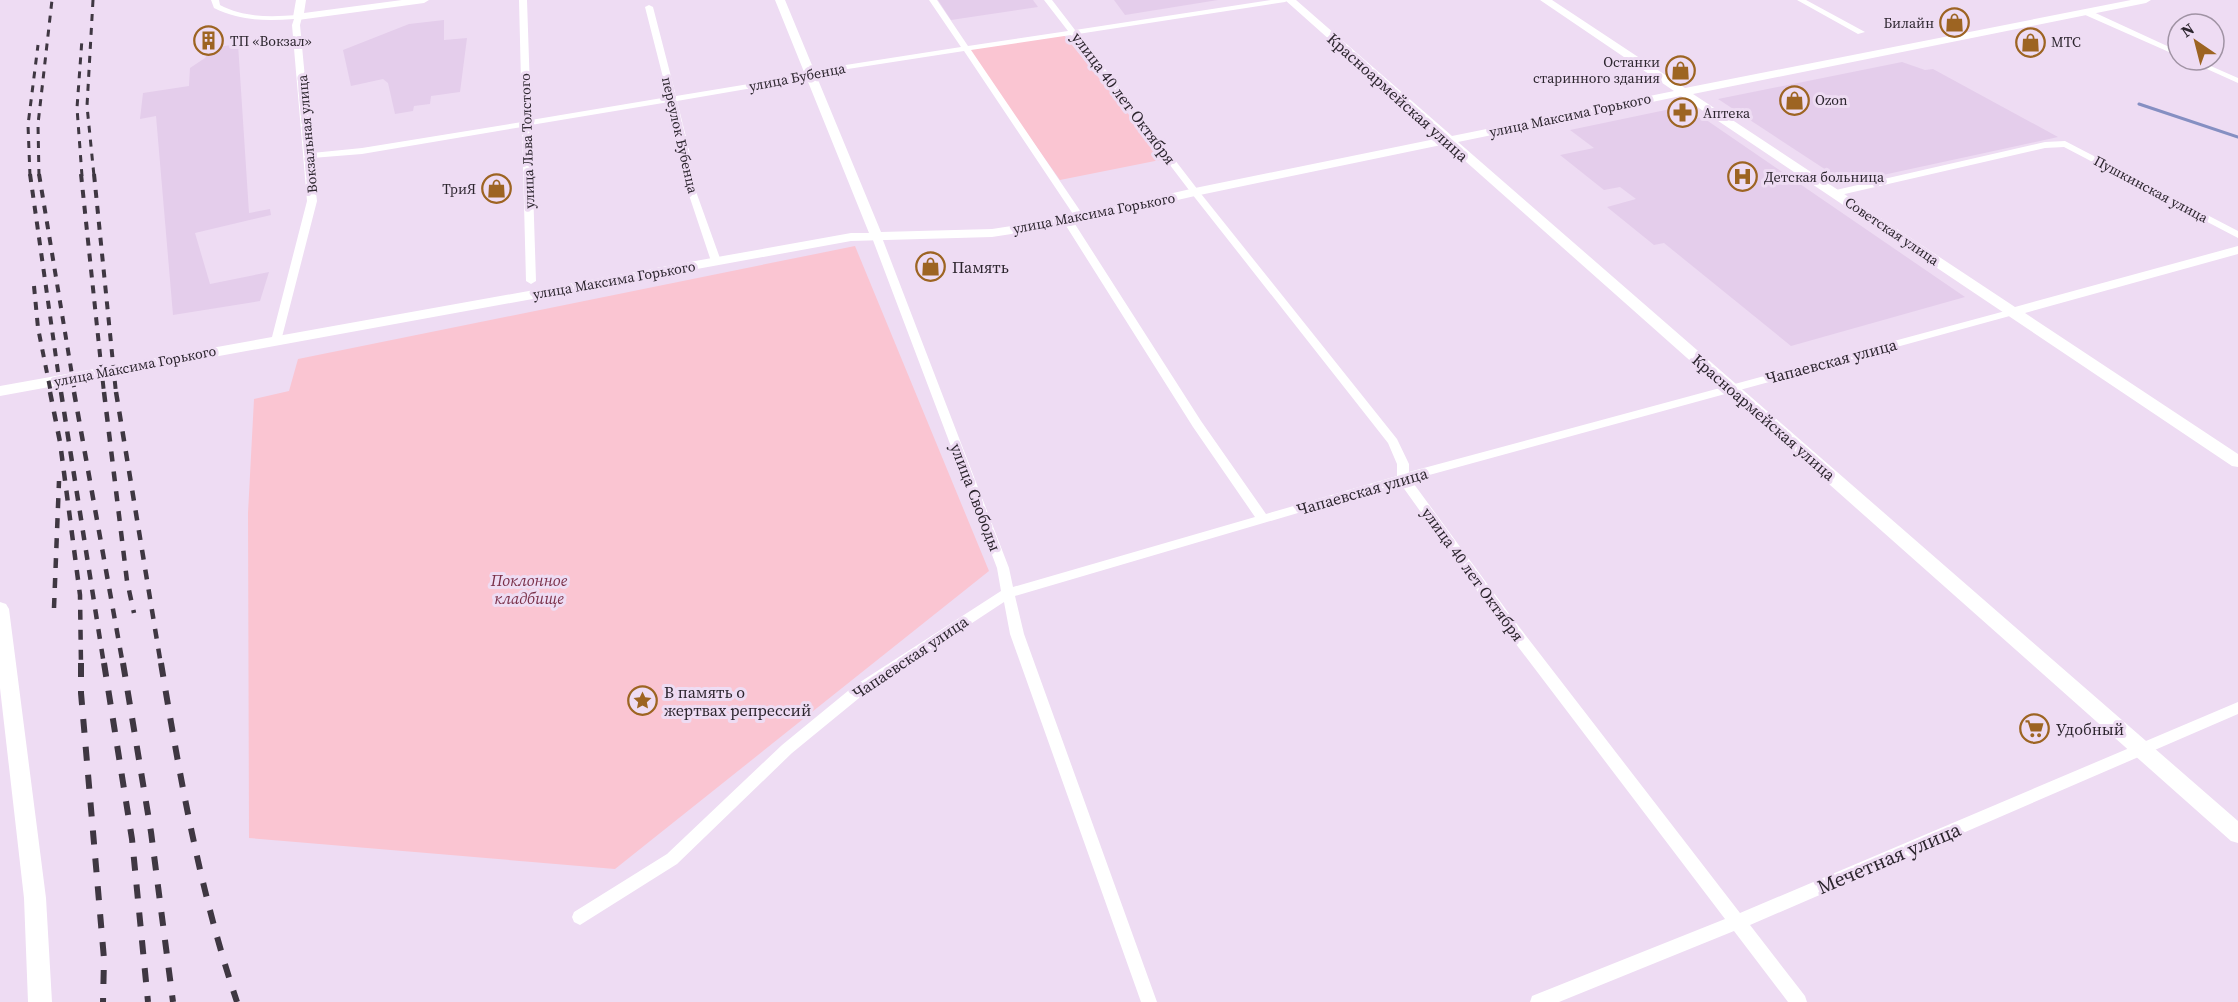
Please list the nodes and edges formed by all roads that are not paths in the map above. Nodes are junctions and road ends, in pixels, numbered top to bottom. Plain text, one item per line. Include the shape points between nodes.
1 (215, 0) edge
2 (301, 0) edge
3 (424, 0) edge
4 (523, 0) edge
5 (780, 0) edge
6 (933, 0) edge
7 (1048, 0) edge
8 (1287, 0) edge
9 (1545, 0) edge
10 (1801, 0) edge
11 (2146, 0) edge
12 (650, 7) dead end
13 (2086, 12) junction
14 (298, 17) junction
15 (1072, 32) junction
16 (1861, 32) dead end
17 (964, 48) junction
18 (2166, 49) edge
19 (2218, 72) edge
20 (811, 76) junction
21 (2238, 81) edge
22 (1684, 92) junction
23 (673, 98) junction
24 (528, 123) junction
25 (1447, 141) junction
26 (310, 156) junction
27 (1195, 192) junction
28 (1836, 193) junction
29 (1074, 219) junction
30 (2238, 234) edge
31 (876, 235) junction
32 (2238, 250) edge
33 (716, 261) junction
34 (531, 281) dead end
35 (2013, 312) junction
36 (276, 337) dead end
37 (1732, 388) junction
38 (0, 391) edge
39 (2238, 462) edge
40 (1403, 478) junction
41 (1264, 520) junction
42 (1008, 593) junction
43 (0, 609) edge
44 (2238, 708) edge
45 (2142, 750) junction
46 (2238, 834) edge
47 (580, 917) dead end
48 (1737, 922) junction
49 (40, 1002) edge
50 (1149, 1002) edge
51 (1538, 1002) edge
52 (1799, 1002) edge

1 - 14 street via 228,13
2 - 14 street, Вокзальная улица
3 - 14 street
4 - 24 street, улица Льва Толстого
5 - 20 street, улица Свободы
6 - 17 street
7 - 15 street, улица 40 лет Октября
8 - 15 street, улица Бубенца
8 - 25 street, Красноармейская улица
9 - 22 street, Советская улица
10 - 16 street
11 - 13 street, улица Максима Горького
12 - 23 street, переулок Бубенца
13 - 18 street
13 - 22 street, улица Максима Горького
14 - 26 street, Вокзальная улица
15 - 17 street, улица Бубенца
15 - 27 street, улица 40 лет Октября
17 - 20 street, улица Бубенца via 820,71
17 - 29 street
19 - 21 street
20 - 23 street, улица Бубенца
20 - 31 street, улица Свободы
22 - 25 street, улица Максима Горького
22 - 28 street, Советская улица
23 - 24 street, улица Бубенца
23 - 33 street, переулок Бубенца via 690,186
24 - 26 street, улица Бубенца
24 - 34 street, улица Льва Толстого
25 - 27 street, улица Максима Горького
25 - 37 street, Красноармейская улица
26 - 36 street, Вокзальная улица via 312,201
27 - 29 street, улица Максима Горького
27 - 40 street, улица 40 лет Октября via 1393,441 1403,464
28 - 30 street, Пушкинская улица via 2065,144
28 - 35 street, Советская улица
29 - 31 street, улица Максима Горького via 992,233
29 - 41 street via 1197,424
31 - 33 street, улица Максима Горького
31 - 42 street, улица Свободы via 1003,568
32 - 35 street, Чапаевская улица
33 - 38 street, улица Максима Горького
35 - 37 street, Чапаевская улица
35 - 39 street, Советская улица
37 - 40 street, Чапаевская улица
37 - 45 street, Красноармейская улица
40 - 41 street, Чапаевская улица
40 - 48 street, улица 40 лет Октября via 1508,623
41 - 42 street, Чапаевская улица
42 - 47 street, Чапаевская улица via 859,690 787,749 672,859
42 - 50 street, улица Свободы via 1017,634
43 - 49 street via 35,898
44 - 45 street, Мечетная улица
45 - 46 street, Красноармейская улица
45 - 48 street, Мечетная улица
48 - 51 street, Мечетная улица
48 - 52 street, улица 40 лет Октября

